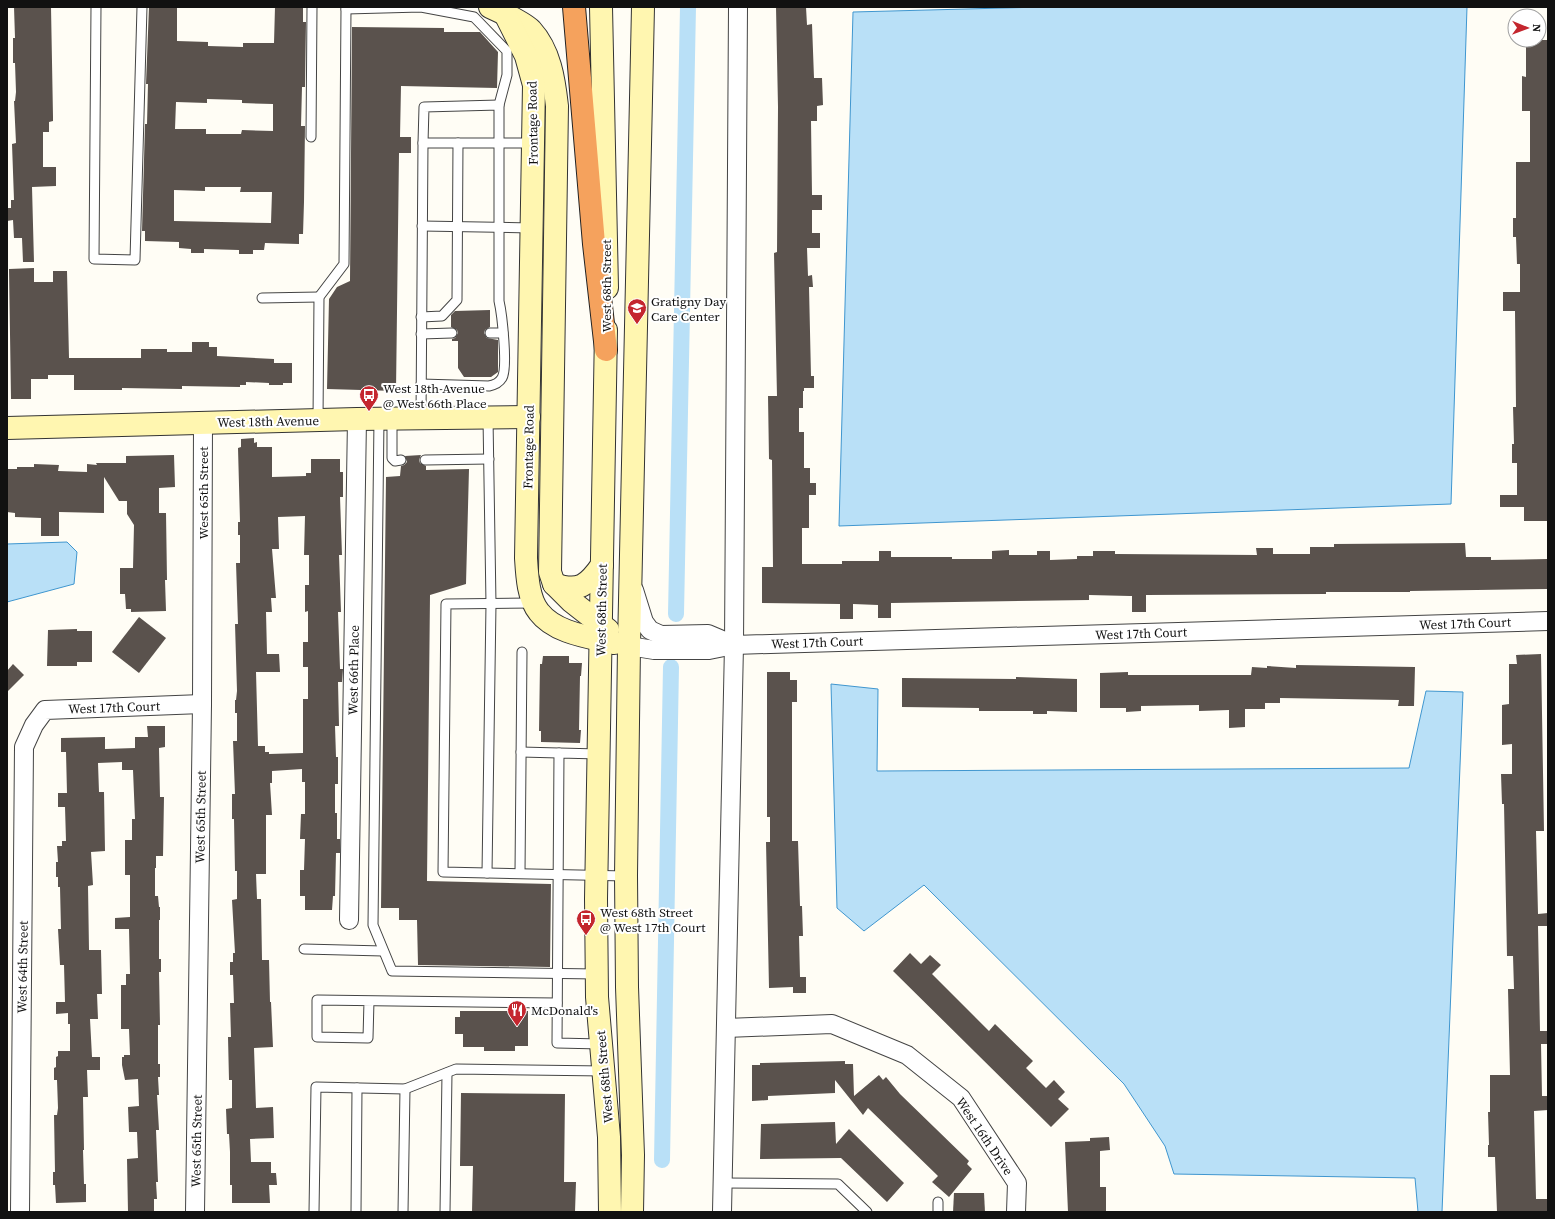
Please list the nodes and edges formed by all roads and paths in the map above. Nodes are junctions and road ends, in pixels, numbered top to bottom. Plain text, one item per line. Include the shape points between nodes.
1 (96, 7) edge
2 (142, 7) edge
3 (312, 7) edge
4 (574, 7) edge
5 (601, 7) edge
6 (643, 7) edge
7 (738, 7) edge
8 (346, 8) edge
9 (498, 11) edge
10 (499, 105) junction
11 (311, 137) dead end
12 (422, 143) junction
13 (458, 143) junction
14 (500, 143) junction
15 (544, 144) junction
16 (422, 226) junction
17 (457, 226) junction
18 (500, 227) junction
19 (531, 228) junction
20 (319, 297) junction
21 (262, 298) dead end
22 (421, 317) junction
23 (452, 333) dead end
24 (490, 333) dead end
25 (503, 333) junction
26 (421, 334) junction
27 (606, 350) junction
28 (421, 384) junction
29 (529, 417) junction
30 (421, 418) junction
31 (488, 418) junction
32 (357, 419) junction
33 (385, 419) junction
34 (318, 420) junction
35 (203, 423) junction
36 (7, 428) edge
37 (551, 450) junction
38 (489, 459) junction
39 (401, 460) dead end
40 (425, 460) dead end
41 (602, 565) junction
42 (631, 580) junction
43 (554, 584) junction
44 (491, 604) junction
45 (537, 607) junction
46 (1548, 620) edge
47 (601, 632) junction
48 (734, 645) junction
49 (629, 646) junction
50 (522, 652) dead end
51 (202, 704) junction
52 (34, 725) joint
53 (521, 752) junction
54 (559, 753) junction
55 (599, 754) junction
56 (487, 873) junction
57 (520, 873) junction
58 (558, 874) junction
59 (597, 875) junction
60 (626, 876) junction
61 (349, 920) dead end
62 (304, 949) dead end
63 (383, 951) junction
64 (558, 974) junction
65 (597, 974) junction
66 (369, 1001) junction
67 (557, 1003) junction
68 (726, 1028) junction
69 (601, 1044) junction
70 (604, 1071) junction
71 (447, 1073) junction
72 (357, 1088) junction
73 (405, 1089) junction
74 (723, 1183) junction
75 (938, 1202) dead end
76 (20, 1212) edge
77 (195, 1212) edge
78 (314, 1212) edge
79 (356, 1212) edge
80 (403, 1212) edge
81 (445, 1212) edge
82 (610, 1212) edge
83 (632, 1212) edge
84 (722, 1212) edge
85 (866, 1212) edge
86 (938, 1212) edge
87 (1016, 1212) edge

1 - 2 lane via 94,259 135,260
3 - 11 lane
4 - 27 highway via 594,244
5 - 27 main road, West 68th Street via 607,243
6 - 42 main road, West 68th Street
7 - 48 street
8 - 10 lane via 421,7 474,17 507,51 507,75
8 - 20 lane via 344,264
9 - 15 main road, Frontage Road via 526,56 534,85
10 - 12 lane via 424,106
10 - 14 lane
12 - 13 lane
12 - 16 lane
13 - 14 lane
13 - 17 lane
14 - 15 lane
14 - 18 lane
15 - 19 main road, Frontage Road
15 - 37 main road, Frontage Road
16 - 17 lane
16 - 22 lane
17 - 18 lane
17 - 22 lane via 457,300 442,316
18 - 19 lane
18 - 25 lane via 499,301
19 - 29 main road, Frontage Road
20 - 21 lane
20 - 34 lane
22 - 26 lane
23 - 26 lane
24 - 25 lane
25 - 28 lane via 504,373 498,382 489,386
26 - 28 lane
27 - 41 main road, West 68th Street
28 - 30 lane
29 - 31 main road, West 18th Avenue
29 - 37 main road via 543,432
29 - 45 main road, Frontage Road via 526,558 531,595
30 - 31 main road, West 18th Avenue
30 - 33 main road, West 18th Avenue
31 - 38 lane
32 - 33 main road, West 18th Avenue
32 - 34 main road, West 18th Avenue
32 - 61 street, West 66th Place
33 - 39 lane via 392,458
33 - 63 lane via 374,925
34 - 35 main road, West 18th Avenue
35 - 36 main road, West 18th Avenue
35 - 51 street, West 65th Street
37 - 43 main road, Frontage Road via 549,561
38 - 40 lane
38 - 44 lane
41 - 43 main road via 592,580 583,586 571,588
41 - 47 main road, West 68th Street
42 - 48 street, West 17th Court via 644,622 650,630 661,635 708,634
42 - 49 main road, West 68th Street
43 - 47 main road
44 - 45 lane
44 - 56 lane
44 - 56 lane via 446,604 443,872
45 - 47 main road via 558,628
46 - 48 street, West 17th Court
47 - 49 main road
47 - 55 main road, West 68th Street
48 - 49 street, West 17th Court via 709,650 654,650
48 - 68 street
49 - 60 main road, West 68th Street
50 - 53 lane
51 - 52 street, West 17th Court via 45,710
51 - 77 street, West 65th Street
52 - 76 street, West 64th Street via 24,747
53 - 54 lane
53 - 57 lane
54 - 55 lane
54 - 58 lane
55 - 59 main road, West 68th Street
56 - 57 lane
57 - 58 lane
58 - 59 lane
58 - 64 lane
59 - 60 lane
59 - 65 main road, West 68th Street
60 - 83 main road, West 68th Street via 633,1155
62 - 63 lane
63 - 64 lane via 392,972
64 - 65 lane
64 - 67 lane
65 - 69 main road, West 68th Street
66 - 66 lane via 368,1038 317,1037 318,1000
66 - 67 lane
67 - 69 lane via 557,1043
68 - 74 street
68 - 87 street, West 16th Drive via 832,1024 907,1055 961,1098 1017,1183
69 - 70 main road, West 68th Street
70 - 71 lane via 456,1069
70 - 82 main road, West 68th Street
71 - 73 lane
71 - 81 lane
72 - 73 lane
72 - 78 lane via 316,1087
72 - 79 lane
73 - 80 lane
74 - 84 street
74 - 85 lane via 838,1184
75 - 86 lane

